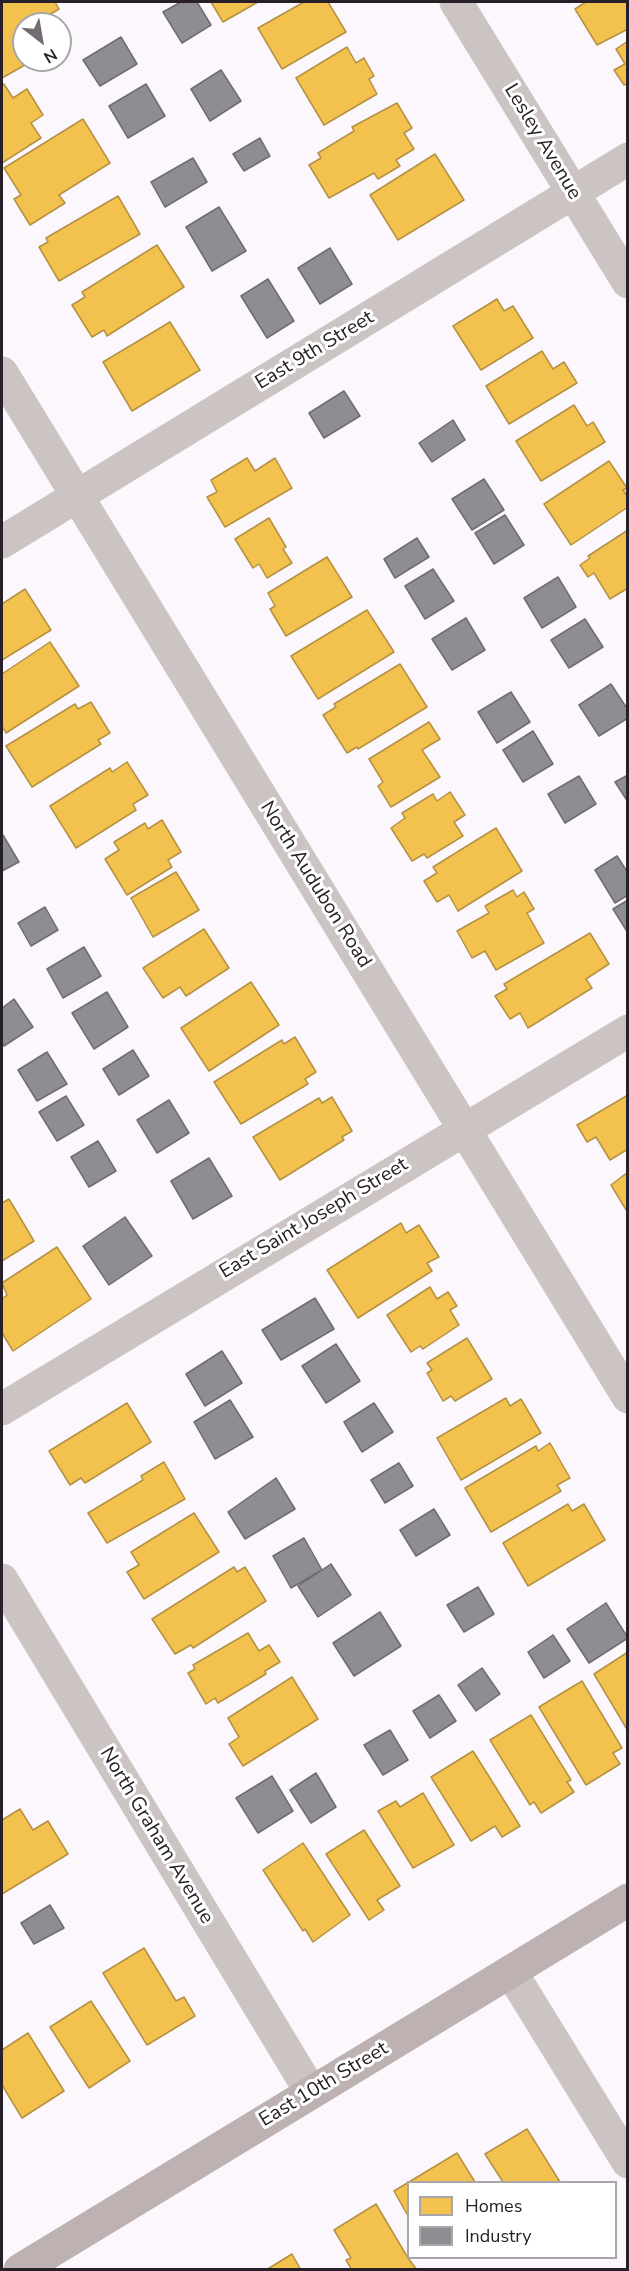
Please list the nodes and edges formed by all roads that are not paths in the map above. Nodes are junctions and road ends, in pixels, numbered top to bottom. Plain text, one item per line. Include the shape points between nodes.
1 (456, 2) edge
2 (627, 159) edge
3 (573, 193) junction
4 (627, 282) edge
5 (2, 373) edge
6 (76, 496) junction
7 (2, 542) edge
8 (627, 1031) edge
9 (464, 1128) junction
10 (627, 1398) edge
11 (2, 1409) edge
12 (2, 1580) edge
13 (627, 1900) edge
14 (511, 1971) junction
15 (311, 2092) junction
16 (627, 2162) edge
17 (20, 2270) edge

1 - 3 street, Lesley Avenue
2 - 3 street, East 9th Street
3 - 4 street, Lesley Avenue
3 - 6 street, East 9th Street
5 - 6 street, North Audubon Road
6 - 7 street, East 9th Street
6 - 9 street, North Audubon Road
8 - 9 street, East Saint Joseph Street
9 - 10 street, North Audubon Road
9 - 11 street, East Saint Joseph Street
12 - 15 street, North Graham Avenue
13 - 14 main road, East 10th Street
14 - 15 main road, East 10th Street
14 - 16 street
15 - 17 main road, East 10th Street

